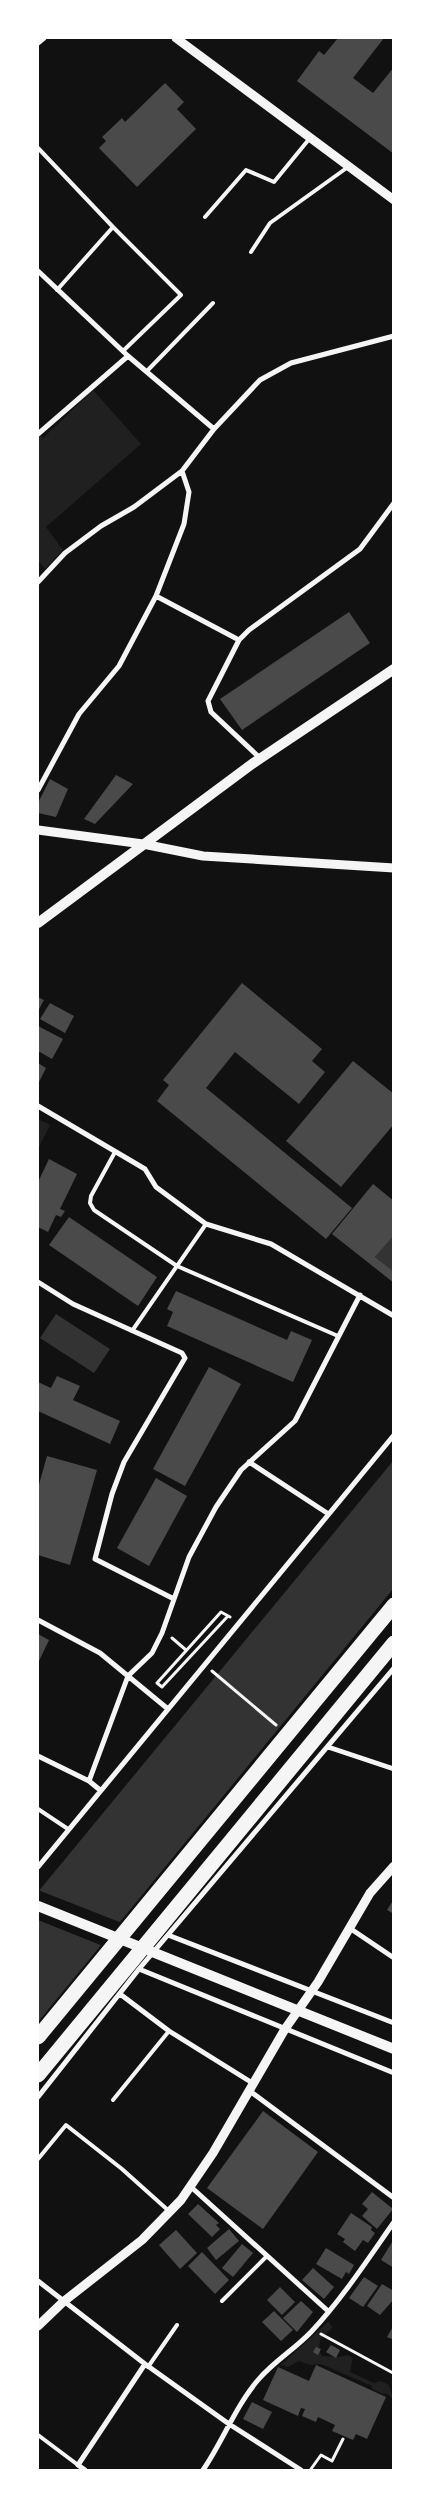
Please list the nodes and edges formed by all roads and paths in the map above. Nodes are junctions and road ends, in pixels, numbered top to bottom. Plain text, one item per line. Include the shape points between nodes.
1 (44, 38) edge
2 (176, 38) edge
3 (38, 43) edge
4 (310, 138) junction
5 (38, 148) edge
6 (349, 167) junction
7 (394, 200) edge
8 (205, 217) dead end
9 (113, 227) junction
10 (251, 252) dead end
11 (38, 271) edge
12 (58, 290) junction
13 (213, 303) dead end
14 (394, 336) edge
15 (123, 351) junction
16 (128, 356) junction
17 (147, 372) junction
18 (214, 429) junction
19 (38, 434) edge
20 (182, 471) junction
21 (394, 503) edge
22 (38, 582) edge
23 (156, 596) junction
24 (239, 640) junction
25 (394, 669) edge
26 (260, 759) junction
27 (38, 790) edge
28 (38, 830) edge
29 (143, 844) junction
30 (394, 868) edge
31 (38, 923) edge
32 (38, 1106) edge
33 (115, 1152) junction
34 (206, 1224) junction
35 (177, 1266) junction
36 (38, 1282) edge
37 (360, 1295) junction
38 (394, 1316) edge
39 (132, 1331) junction
40 (338, 1336) junction
41 (394, 1435) edge
42 (249, 1462) junction
43 (327, 1513) junction
44 (174, 1598) junction
45 (394, 1605) edge
46 (221, 1612) dead end
47 (228, 1616) dead end
48 (38, 1620) edge
49 (162, 1634) junction
50 (394, 1643) edge
51 (186, 1650) junction
52 (192, 1655) junction
53 (199, 1661) dead end
54 (207, 1668) dead end
55 (394, 1668) edge
56 (128, 1676) junction
57 (168, 1709) junction
58 (281, 1729) dead end
59 (328, 1747) junction
60 (38, 1756) edge
61 (394, 1769) edge
62 (89, 1781) junction
63 (100, 1790) junction
64 (38, 1809) edge
65 (68, 1829) junction
66 (394, 1866) edge
67 (38, 1867) edge
68 (38, 1906) edge
69 (350, 1929) junction
70 (168, 1935) junction
71 (394, 1958) edge
72 (139, 1970) junction
73 (312, 1991) junction
74 (120, 1994) junction
75 (394, 2023) edge
76 (285, 2029) junction
77 (169, 2031) junction
78 (38, 2037) edge
79 (394, 2049) edge
80 (394, 2073) edge
81 (38, 2075) edge
82 (253, 2088) junction
83 (38, 2096) edge
84 (113, 2100) dead end
85 (38, 2159) edge
86 (190, 2185) junction
87 (394, 2198) edge
88 (170, 2212) junction
89 (394, 2222) edge
90 (267, 2256) junction
91 (38, 2281) edge
92 (222, 2300) dead end
93 (63, 2302) junction
94 (328, 2311) junction
95 (38, 2326) edge
96 (177, 2326) dead end
97 (313, 2330) junction
98 (146, 2365) junction
99 (393, 2373) edge
100 (229, 2424) junction
101 (38, 2435) edge
102 (343, 2439) dead end
103 (78, 2465) junction
104 (85, 2470) edge
105 (203, 2470) edge
106 (301, 2470) edge
107 (310, 2470) edge

1 - 3 street
2 - 4 street
4 - 6 street
4 - 8 lane via 274,182 246,170
5 - 9 lane
6 - 7 street
6 - 10 lane via 270,223
9 - 12 lane
9 - 15 lane via 181,295
11 - 12 street
12 - 15 street
13 - 17 lane
14 - 18 street via 291,363 260,380
15 - 16 street
16 - 17 street
16 - 19 street
17 - 18 street
18 - 20 street
20 - 22 street via 66,553
20 - 23 street via 189,492 184,524
21 - 24 street via 360,549
23 - 24 street
23 - 27 street via 119,666 78,714
24 - 26 street via 208,701 212,712
25 - 26 main road
26 - 29 main road
28 - 29 street
29 - 30 street via 202,856
29 - 31 main road
32 - 33 street
33 - 34 street via 145,1169 156,1187
33 - 35 lane via 90,1203 94,1210
34 - 35 lane
34 - 37 street via 271,1244
35 - 39 lane
35 - 40 lane
36 - 39 street via 73,1304
37 - 38 street
37 - 40 street
39 - 44 street via 182,1353 185,1358 124,1462 95,1559
40 - 42 street via 294,1421
41 - 43 street
42 - 43 street
42 - 44 street via 216,1507 189,1557
43 - 57 street
44 - 49 street
45 - 78 highway
46 - 51 path
47 - 52 path
48 - 56 street via 100,1653
49 - 51 path via 176,1640
49 - 56 street via 152,1652
50 - 81 highway
51 - 52 path via 156,1683 162,1687
52 - 53 path
54 - 58 path
55 - 59 street
56 - 57 street
56 - 62 street
57 - 63 street
59 - 61 street
59 - 70 street
60 - 62 street
62 - 63 street
63 - 65 street
64 - 65 lane
65 - 67 street
66 - 69 street via 370,1893
68 - 79 main road
69 - 71 street
69 - 73 street
70 - 72 street
70 - 73 street
72 - 74 street
72 - 76 street
73 - 75 street
73 - 76 street
74 - 77 street
74 - 83 street
76 - 80 street
76 - 82 street
77 - 82 street
77 - 84 lane
82 - 86 street
82 - 87 street
85 - 88 lane via 66,2125
86 - 88 street
86 - 90 street
88 - 93 street via 142,2240
89 - 94 street
90 - 92 lane
90 - 94 street
91 - 93 street
93 - 95 street
93 - 98 street
94 - 97 street
96 - 98 lane
97 - 99 path
97 - 100 street via 276,2360 257,2381
98 - 100 street
98 - 103 street
100 - 105 street
100 - 106 street
101 - 103 lane
102 - 107 path via 332,2461 321,2455
103 - 104 street

